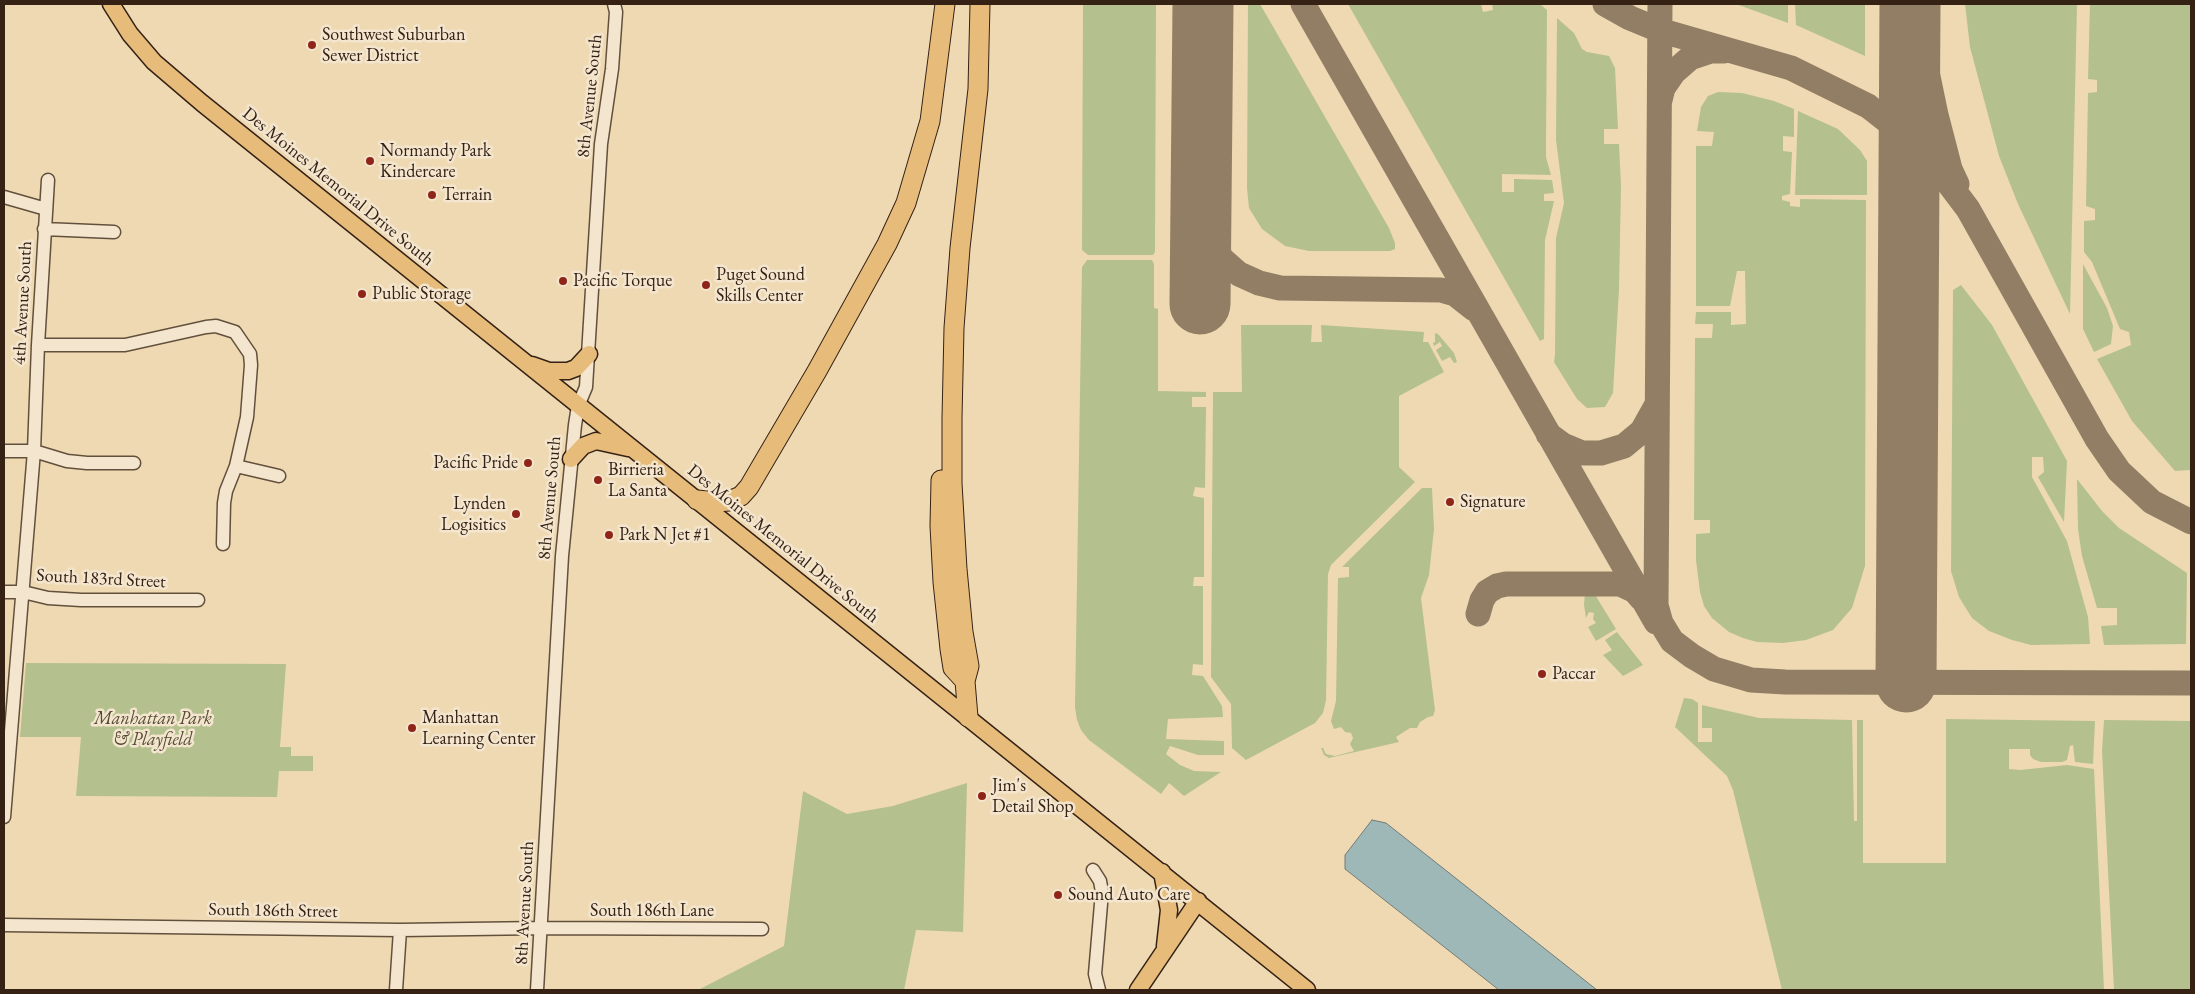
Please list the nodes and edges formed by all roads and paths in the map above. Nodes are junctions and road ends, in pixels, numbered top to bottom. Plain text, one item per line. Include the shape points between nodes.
1 (111, 4) edge
2 (945, 4) edge
3 (970, 4) edge
4 (980, 4) edge
5 (619, 6) edge
6 (48, 180) dead end
7 (4, 197) edge
8 (46, 210) junction
9 (44, 229) junction
10 (114, 232) dead end
11 (38, 345) junction
12 (589, 354) junction
13 (521, 360) junction
14 (578, 406) junction
15 (4, 451) edge
16 (34, 451) junction
17 (636, 451) junction
18 (571, 459) junction
19 (134, 463) dead end
20 (236, 466) junction
21 (279, 476) dead end
22 (697, 500) junction
23 (223, 544) dead end
24 (4, 592) edge
25 (23, 592) junction
26 (198, 600) dead end
27 (965, 681) junction
28 (968, 717) junction
29 (8, 724) edge
30 (4, 817) edge
31 (1093, 870) dead end
32 (1162, 872) junction
33 (1198, 901) junction
34 (4, 925) edge
35 (542, 928) junction
36 (762, 929) dead end
37 (400, 930) junction
38 (1164, 952) junction
39 (396, 990) edge
40 (538, 990) edge
41 (1099, 990) edge
42 (1138, 990) edge
43 (1307, 990) edge

1 - 13 main road, Des Moines Memorial Drive South via 130,34 154,62
2 - 22 highway via 930,121 906,203 887,244 749,487 741,496 729,501
3 - 27 highway via 970,65 946,305 940,526 953,668
4 - 27 highway via 978,89 960,248 953,364 952,483 961,613 969,666
5 - 12 street, 8th Avenue South via 601,144
6 - 8 street, 4th Avenue South
7 - 8 street
8 - 9 street, 4th Avenue South
9 - 10 street
9 - 11 street, 4th Avenue South
11 - 16 street, 4th Avenue South
11 - 20 street via 125,345 216,326 235,332 250,354 251,365 247,417
12 - 13 main road via 576,368 558,372
12 - 14 street, 8th Avenue South via 586,386
13 - 14 main road, Des Moines Memorial Drive South
14 - 17 main road, Des Moines Memorial Drive South
14 - 18 street, 8th Avenue South
15 - 16 street
16 - 19 street via 73,462
16 - 25 street, 4th Avenue South
17 - 18 main road via 596,441 583,446
17 - 22 main road, Des Moines Memorial Drive South
18 - 35 street, 8th Avenue South via 562,556
20 - 21 street
20 - 23 street via 226,491
22 - 28 main road, Des Moines Memorial Drive South
24 - 25 street, South 183rd Street
25 - 26 street, South 183rd Street via 48,598
25 - 29 street, 4th Avenue South
27 - 28 highway
28 - 32 main road, Des Moines Memorial Drive South
29 - 30 street, 4th Avenue South
31 - 41 street via 1102,892 1095,974
32 - 33 main road, Des Moines Memorial Drive South
32 - 38 main road via 1169,910
33 - 38 main road
33 - 43 main road, Des Moines Memorial Drive South
34 - 37 street, South 186th Street
35 - 36 street, South 186th Lane
35 - 37 street, South 186th Street
35 - 40 street, 8th Avenue South
37 - 39 street
38 - 42 main road

